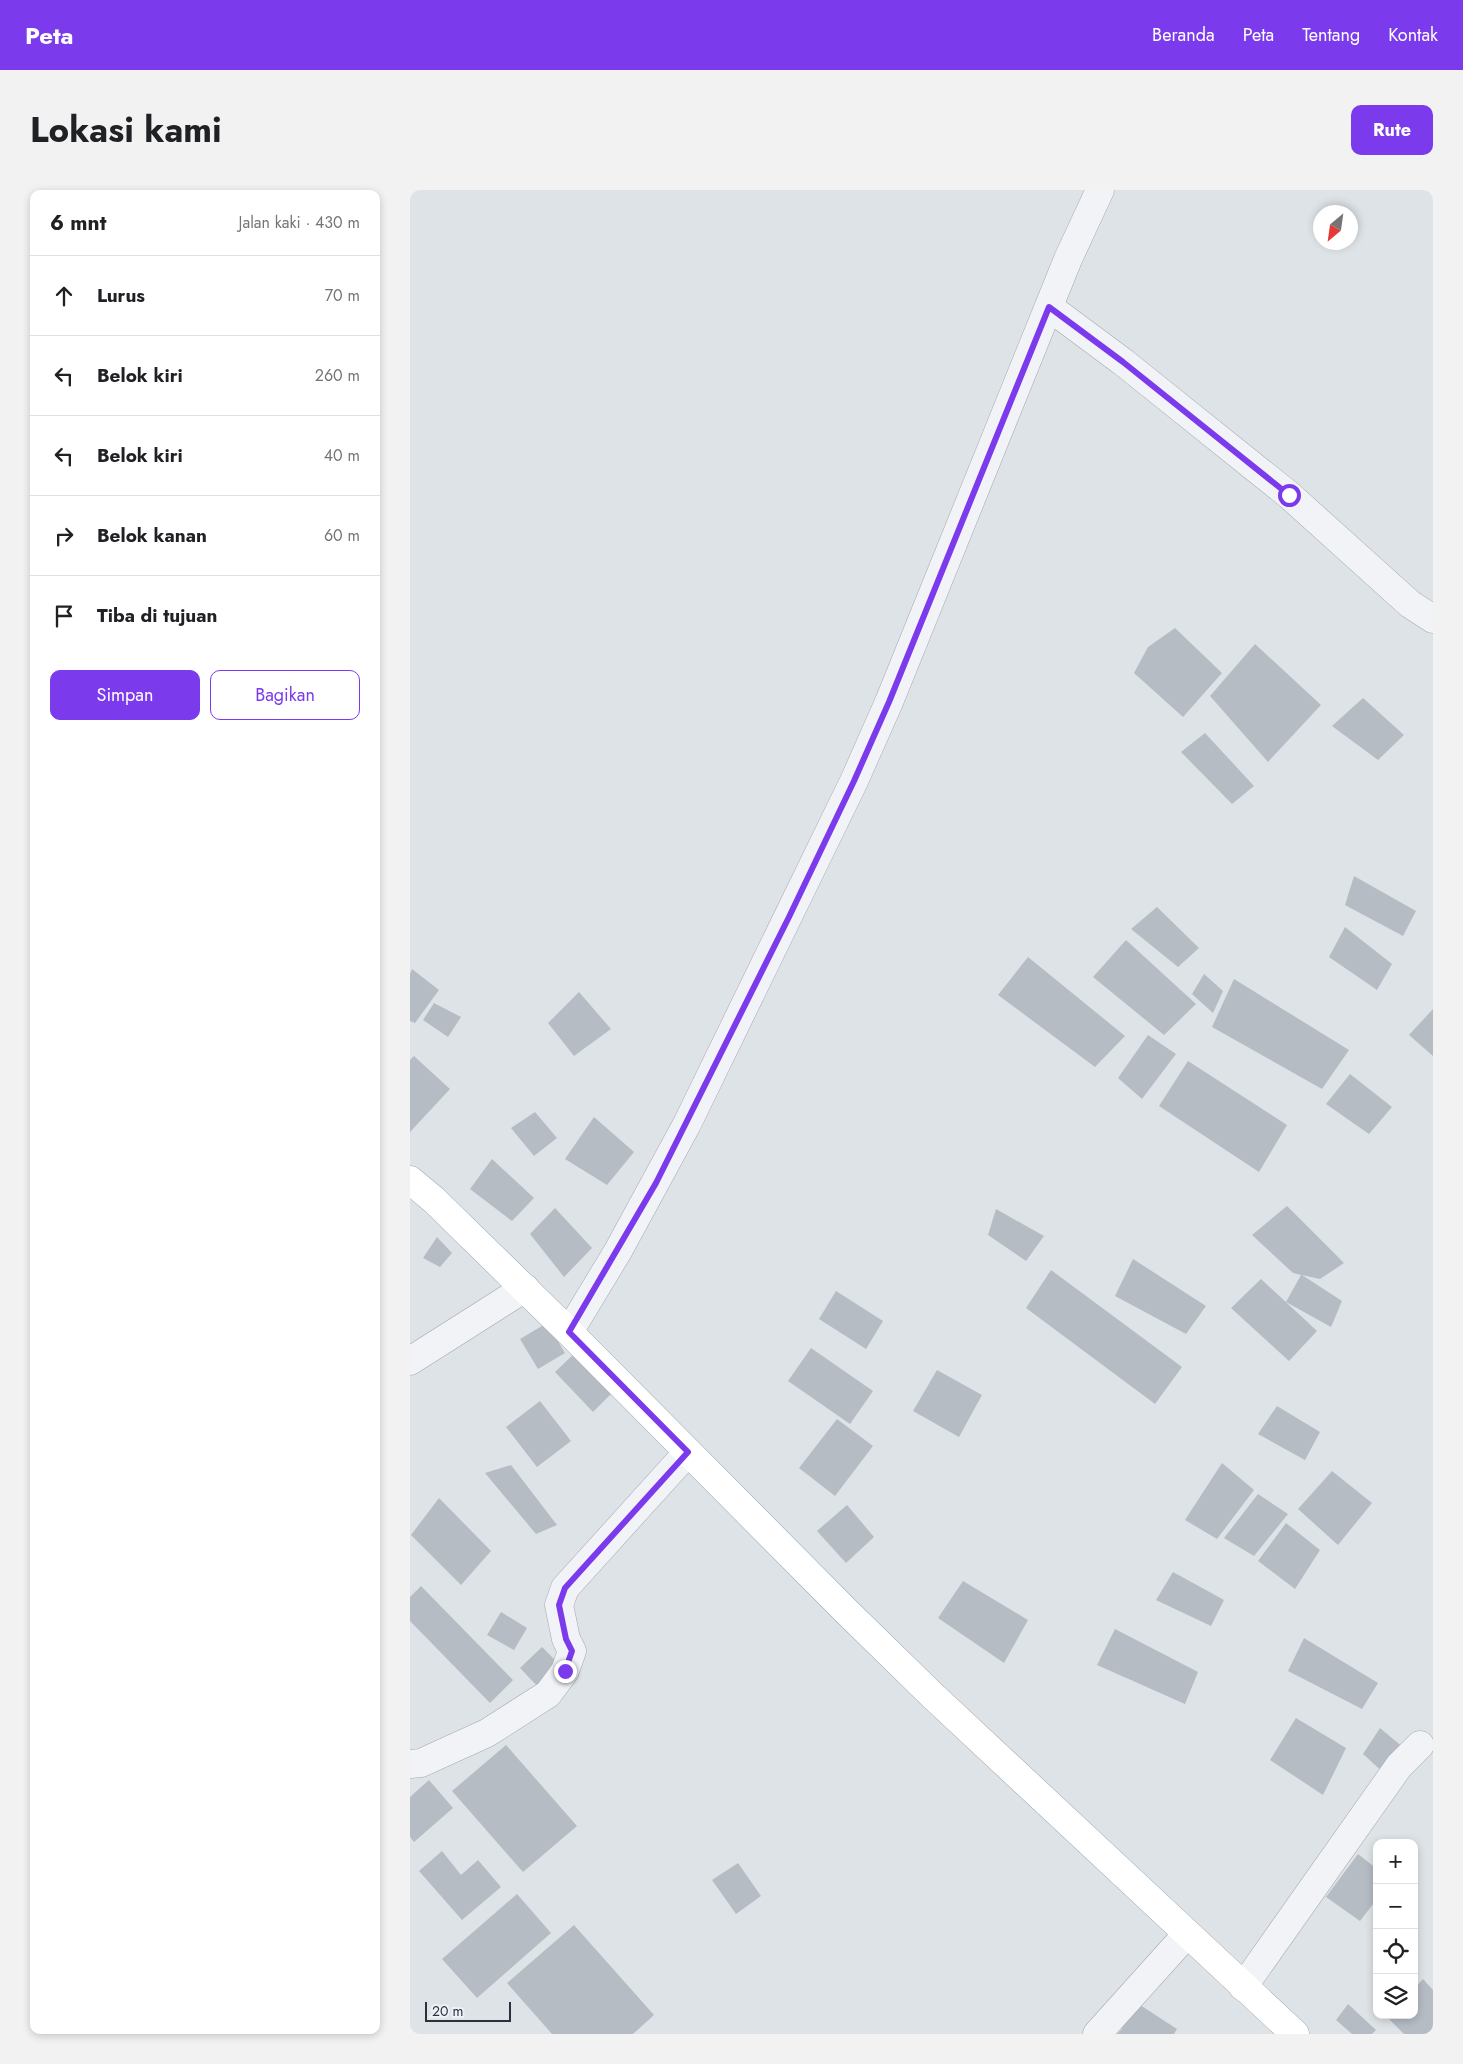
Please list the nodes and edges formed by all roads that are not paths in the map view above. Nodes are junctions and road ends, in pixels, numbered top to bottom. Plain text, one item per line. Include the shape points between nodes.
1 (1100, 190) edge
2 (1049, 307) junction
3 (1433, 619) edge
4 (410, 1180) edge
5 (525, 1288) junction
6 (569, 1332) junction
7 (410, 1362) edge
8 (688, 1452) junction
9 (1420, 1745) dead end
10 (410, 1764) edge
11 (1187, 1934) junction
12 (1243, 1987) junction
13 (1097, 2034) edge
14 (1295, 2034) edge

1 - 2 street
2 - 3 street via 1289,495 1410,604
2 - 6 street via 854,781 678,1141 628,1234
4 - 5 main road
5 - 6 main road
5 - 7 street
6 - 8 main road
8 - 10 street via 565,1588 559,1605 566,1639 572,1651 565,1671 548,1694 487,1733 422,1763
8 - 11 main road via 925,1688
9 - 12 street via 1399,1766
11 - 12 main road
11 - 13 street
12 - 14 main road

